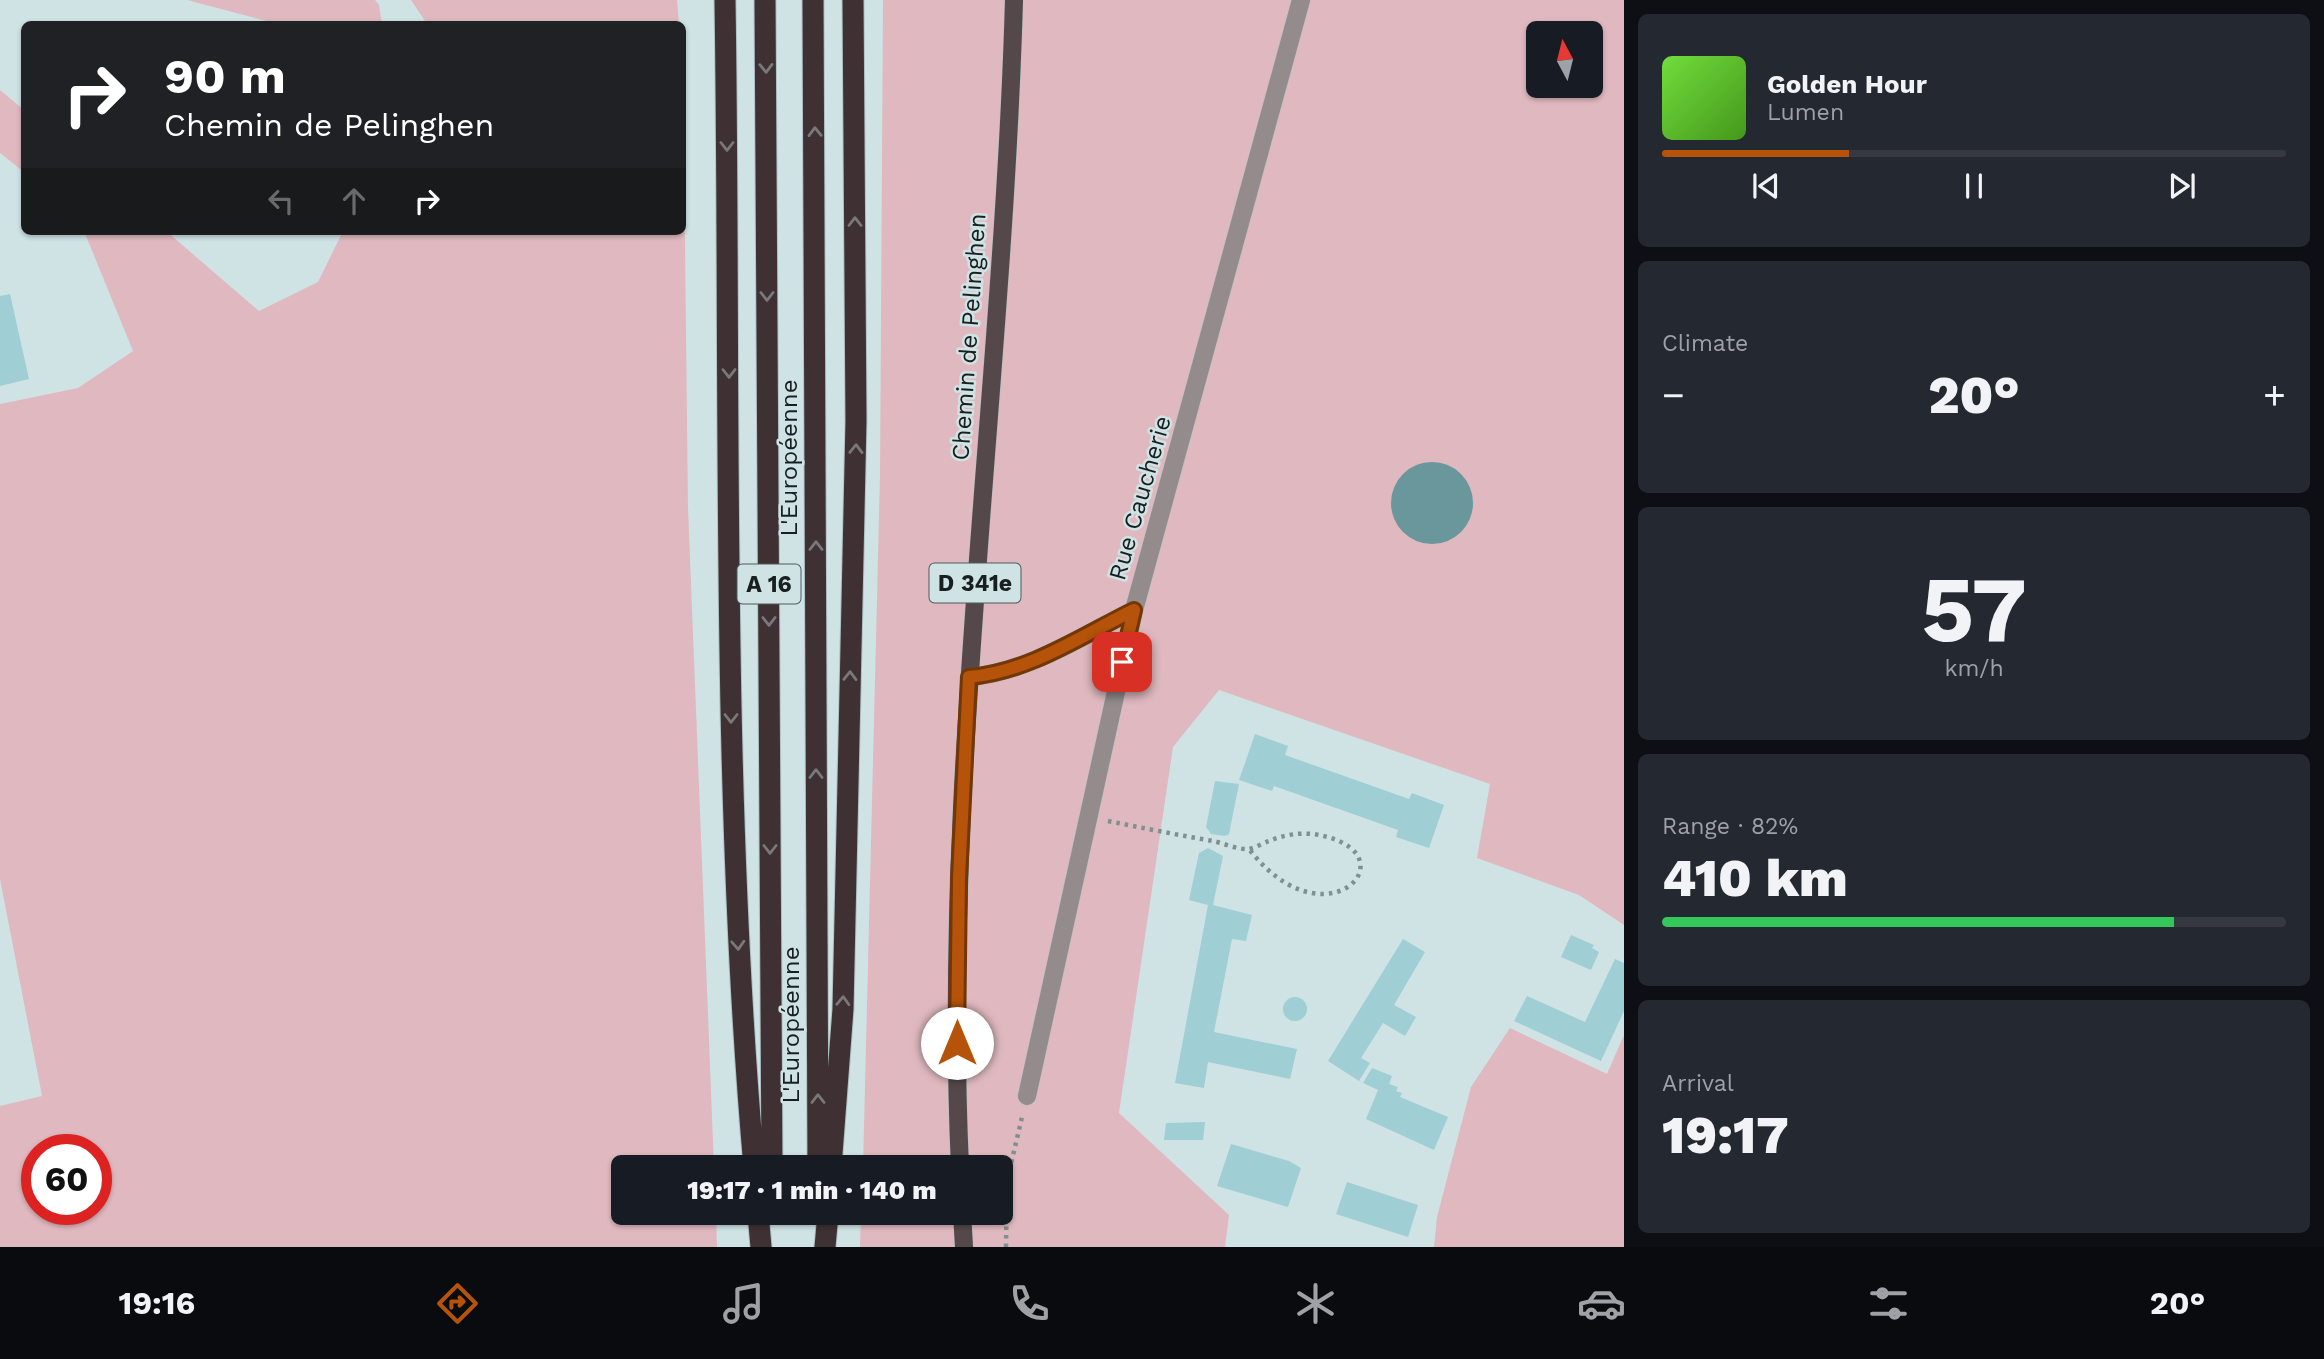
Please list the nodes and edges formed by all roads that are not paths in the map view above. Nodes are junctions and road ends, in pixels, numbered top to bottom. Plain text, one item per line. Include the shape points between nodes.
1 (718, 0) edge
2 (725, 0) edge
3 (765, 0) edge
4 (813, 0) edge
5 (853, 0) edge
6 (866, 0) edge
7 (1014, 0) edge
8 (1301, 0) edge
9 (727, 78) junction
10 (855, 147) junction
11 (1134, 610) junction
12 (969, 677) junction
13 (1027, 1097) road end
14 (753, 1155) edge
15 (772, 1155) edge
16 (818, 1155) edge
17 (832, 1155) edge
18 (960, 1155) edge
19 (759, 1225) edge
20 (772, 1225) edge
21 (818, 1225) edge
22 (827, 1225) edge
23 (963, 1225) edge
24 (761, 1247) edge
25 (773, 1247) edge
26 (818, 1247) edge
27 (825, 1247) edge
28 (964, 1247) edge

1 - 9 highway
2 - 9 highway
3 -> 15 highway, L'Européenne / A 16
16 -> 4 highway, L'Européenne / A 16
5 - 10 highway
6 - 10 highway
7 - 12 main road, Chemin de Pelinghen / D 341e via 1006,178
8 - 11 street, Rue Caucherie
9 -> 14 highway via 732,798 741,1021
17 -> 10 highway via 843,981 856,421
11 - 12 street via 1019,667
11 - 13 street, Rue Caucherie
12 - 18 main road, Chemin de Pelinghen / D 341e via 957,989
19 - 24 highway
20 - 25 highway
21 - 26 highway
22 - 27 highway
23 - 28 main road

